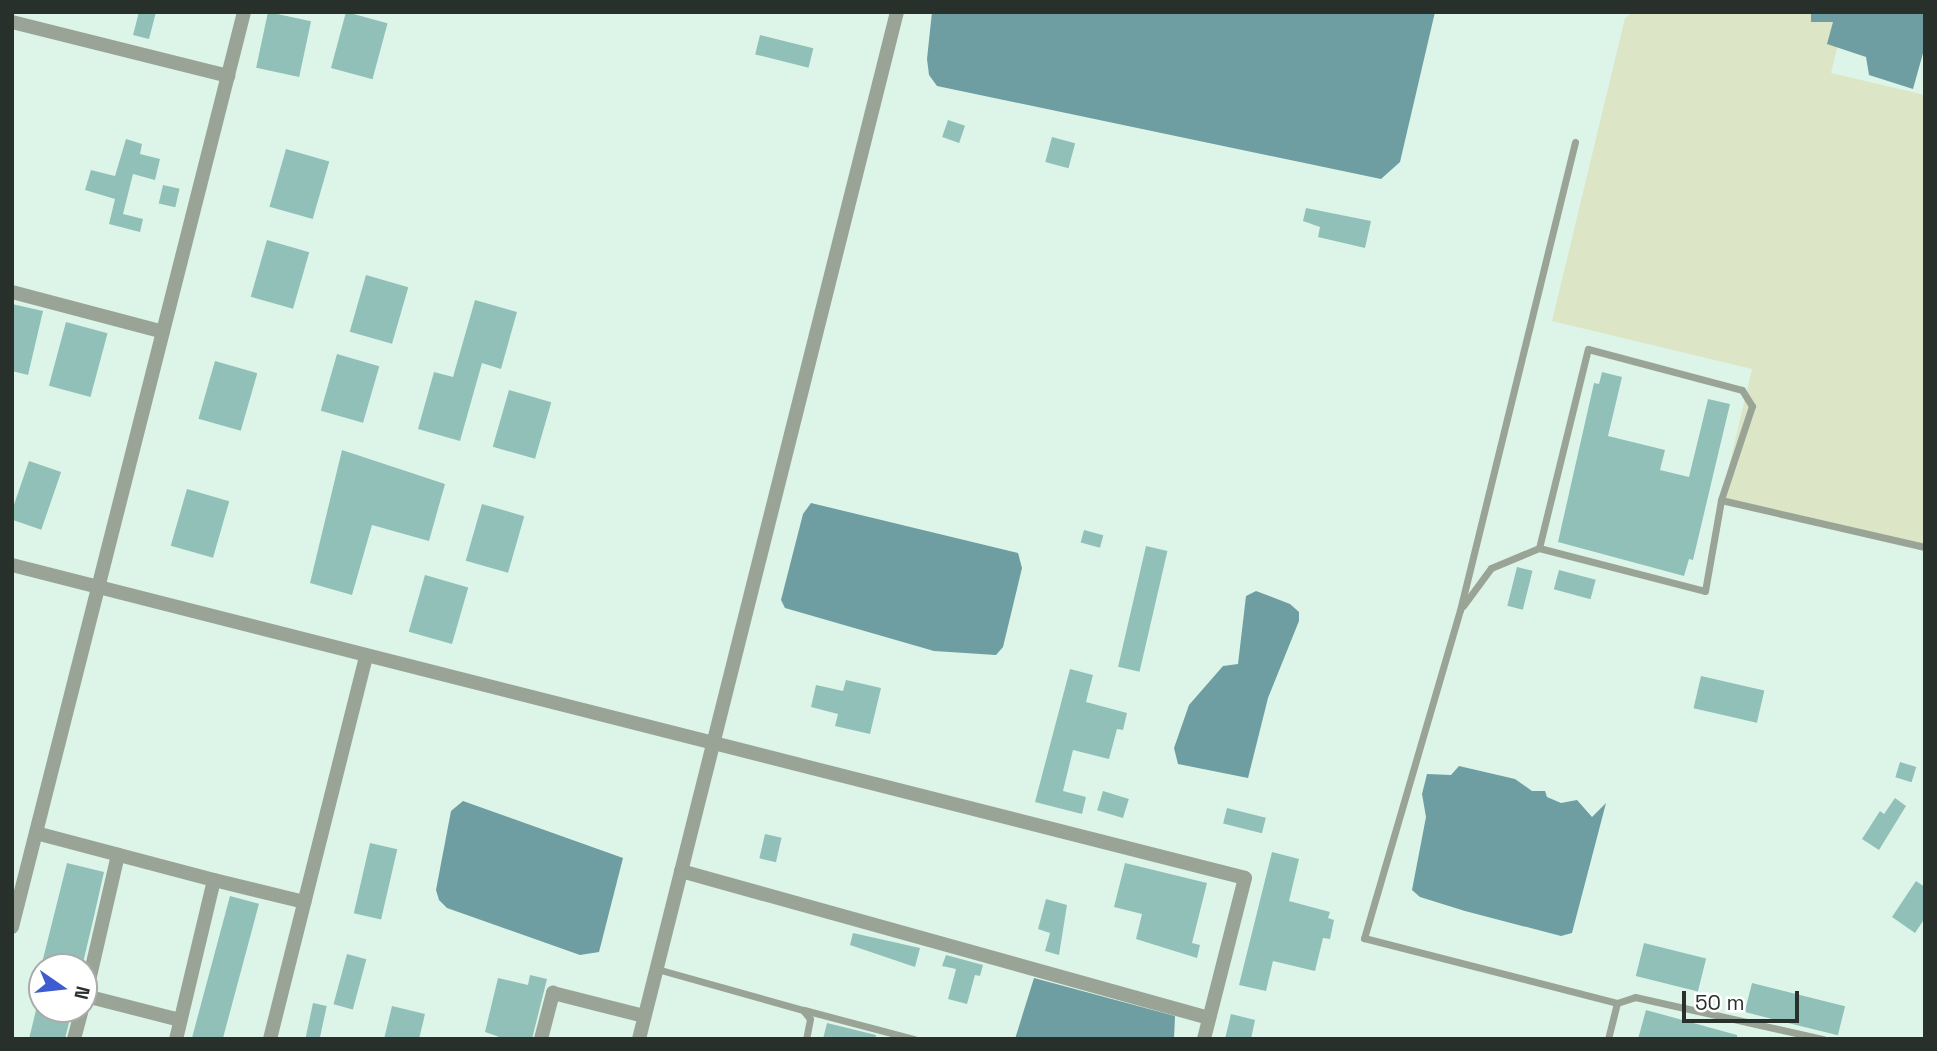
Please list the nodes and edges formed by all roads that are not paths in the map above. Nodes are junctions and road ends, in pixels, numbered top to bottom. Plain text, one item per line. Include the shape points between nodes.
1 (244, 12) edge
2 (897, 12) edge
3 (12, 22) edge
4 (228, 76) junction
5 (1575, 142) dead end
6 (12, 292) edge
7 (163, 332) junction
8 (1720, 500) junction
9 (1925, 547) edge
10 (1539, 548) junction
11 (12, 565) edge
12 (98, 588) junction
13 (1460, 610) junction
14 (366, 656) junction
15 (713, 744) junction
16 (36, 833) junction
17 (118, 855) junction
18 (681, 871) junction
19 (214, 880) junction
20 (304, 902) junction
21 (12, 927) edge
22 (95, 953) edge
23 (657, 969) junction
24 (1617, 1003) junction
25 (98, 1005) edge
26 (803, 1010) junction
27 (644, 1016) junction
28 (1209, 1018) junction
29 (180, 1020) junction
30 (176, 1039) edge
31 (270, 1039) edge
32 (541, 1039) edge
33 (639, 1039) edge
34 (806, 1039) edge
35 (914, 1039) edge
36 (1204, 1039) edge
37 (1608, 1039) edge
38 (1823, 1039) edge

1 - 4 street
2 - 15 street
3 - 4 street
4 - 7 street
5 - 13 lane
6 - 7 street
7 - 12 street
8 - 9 lane
8 - 10 lane via 1704,591
8 - 10 lane via 1752,406 1742,390 1588,349
10 - 13 lane via 1492,568
11 - 12 street
12 - 14 street
12 - 16 street
13 - 24 lane via 1364,938
14 - 15 street
14 - 20 street
15 - 18 street
15 - 28 street via 1245,878
16 - 17 street
16 - 21 street
17 - 19 street
17 - 22 street
18 - 23 street
18 - 28 street
19 - 20 street
19 - 29 street
20 - 31 street
23 - 26 lane
23 - 27 street
24 - 37 lane
24 - 38 lane via 1635,997 1684,1005
25 - 29 street
26 - 34 lane via 810,1019
26 - 35 lane
27 - 32 street via 553,993
27 - 33 street
28 - 36 street
29 - 30 street

